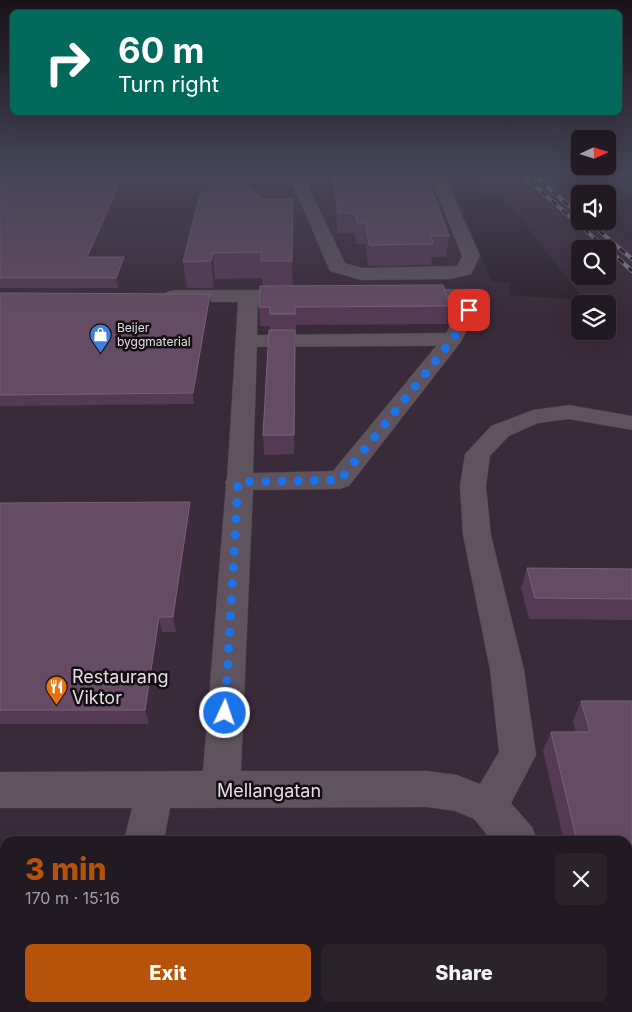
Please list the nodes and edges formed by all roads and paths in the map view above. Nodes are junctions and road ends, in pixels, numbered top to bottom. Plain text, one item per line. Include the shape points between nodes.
1 (316, 220) edge
2 (456, 220) edge
3 (387, 295) edge
4 (159, 296) edge
5 (248, 296) junction
6 (317, 296) edge
7 (453, 339) junction
8 (246, 341) junction
9 (632, 423) edge
10 (238, 482) junction
11 (155, 789) junction
12 (0, 790) edge
13 (221, 790) junction
14 (488, 806) junction
15 (145, 836) edge
16 (514, 836) edge

1 - 2 street via 337,267 362,274 464,270 471,256
3 - 7 street via 476,295
4 - 5 street
5 - 6 street
5 - 8 street
7 - 8 street
7 - 10 street via 340,480
8 - 10 street
9 - 14 street via 569,412 533,417 500,431 478,454 473,486 477,535 507,670 518,755
10 - 13 street
11 - 12 street, Mellangatan
11 - 13 street, Mellangatan
11 - 15 street
13 - 14 street, Mellangatan via 427,789 457,793
14 - 16 street, Mellangatan

